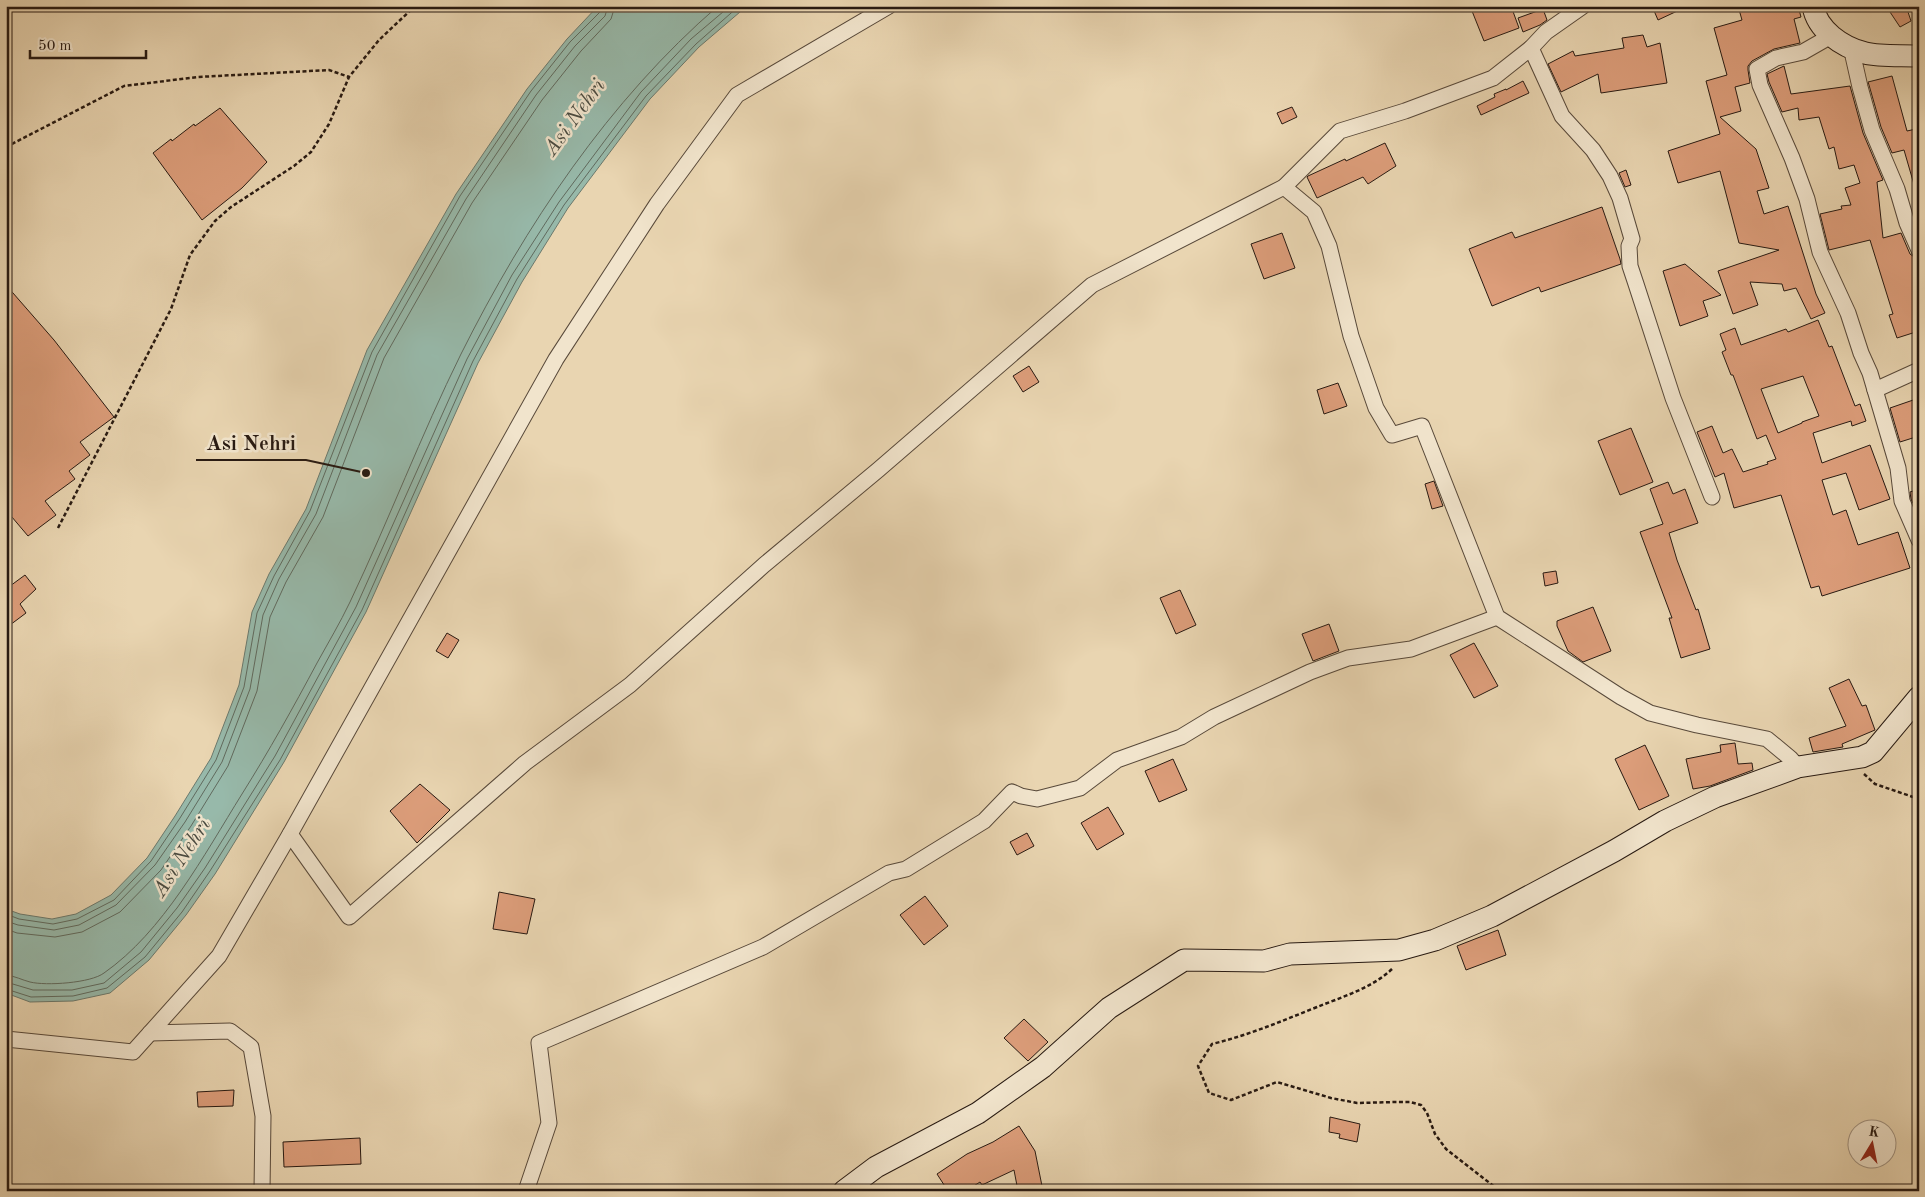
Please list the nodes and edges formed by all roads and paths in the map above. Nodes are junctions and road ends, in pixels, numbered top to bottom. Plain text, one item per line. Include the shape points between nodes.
1 (415, 6) edge
2 (888, 6) edge
3 (1583, 6) edge
4 (1813, 6) edge
5 (1831, 36) junction
6 (1851, 47) junction
7 (1531, 48) junction
8 (1919, 56) edge
9 (349, 77) junction
10 (6, 147) edge
11 (1284, 187) junction
12 (1919, 250) edge
13 (1919, 370) edge
14 (1875, 390) junction
15 (1712, 497) dead end
16 (58, 528) dead end
17 (1919, 540) edge
18 (1497, 618) junction
19 (1919, 697) edge
20 (1848, 759) junction
21 (1798, 767) junction
22 (1919, 799) edge
23 (290, 834) junction
24 (1399, 950) junction
25 (150, 1033) junction
26 (6, 1039) edge
27 (262, 1191) edge
28 (526, 1191) edge
29 (844, 1191) edge
30 (1500, 1191) edge

1 - 9 path via 379,40
2 - 23 street via 737,95 657,204 556,359
3 - 7 street via 1546,32
4 - 5 street via 1814,17
5 - 6 street
5 - 14 street via 1802,52 1776,58 1757,69 1760,85 1807,199 1820,252 1848,313
6 - 8 street via 1865,53
6 - 12 street via 1872,130
7 - 11 street via 1493,78 1340,131
7 - 15 street via 1562,116 1593,150 1620,198 1632,239 1630,266 1673,398
9 - 10 path via 329,70 124,86
9 - 16 path via 329,124 311,152 215,221 190,255 170,309
11 - 18 street via 1314,212 1329,246 1351,336 1376,408 1392,435 1422,426
11 - 23 street via 1092,285 764,565 630,685 525,763 349,917
13 - 14 street
14 - 17 street via 1898,468 1902,501
18 - 21 street via 1650,713 1767,739
18 - 28 street via 1411,649 1348,658 1310,672 1214,717 1181,737 1117,760 1080,788 1037,798 1012,792 984,822 763,947 539,1043 549,1123
19 - 20 street via 1874,752
20 - 21 street
20 - 22 path via 1875,784
21 - 24 street via 1715,797 1665,821 1492,916 1435,940
23 - 25 street via 219,956
24 - 29 street via 1290,954 1264,961 1184,960 1109,1008 1043,1067 985,1108 876,1167
24 - 30 path via 1398,960 1385,976 1243,1037 1212,1044 1198,1066 1209,1093 1231,1100 1277,1082 1357,1103 1410,1102 1421,1105 1446,1150
25 - 26 street via 132,1052
25 - 27 street via 230,1031 251,1047 263,1116

